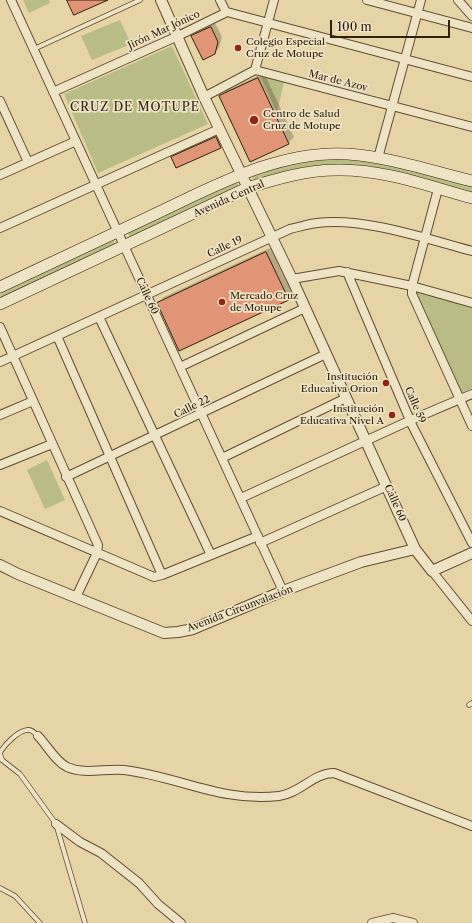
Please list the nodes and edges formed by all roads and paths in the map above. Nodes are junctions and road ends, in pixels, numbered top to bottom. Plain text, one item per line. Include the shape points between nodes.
1 (11, 0) edge
2 (140, 0) edge
3 (161, 0) edge
4 (220, 0) edge
5 (226, 0) edge
6 (274, 0) edge
7 (367, 0) edge
8 (421, 0) edge
9 (458, 0) edge
10 (227, 12) junction
11 (416, 13) junction
12 (472, 16) edge
13 (268, 22) junction
14 (472, 28) edge
15 (178, 36) junction
16 (34, 50) junction
17 (404, 59) junction
18 (255, 70) junction
19 (472, 77) edge
20 (53, 92) junction
21 (204, 97) junction
22 (0, 101) edge
23 (392, 105) junction
24 (472, 127) edge
25 (219, 129) junction
26 (76, 141) junction
27 (378, 158) junction
28 (28, 162) junction
29 (0, 174) edge
30 (241, 174) junction
31 (472, 181) edge
32 (96, 184) junction
33 (247, 188) junction
34 (438, 189) junction
35 (472, 198) edge
36 (0, 228) edge
37 (118, 232) junction
38 (270, 236) junction
39 (424, 239) junction
40 (125, 247) junction
41 (472, 251) edge
42 (347, 272) junction
43 (292, 279) junction
44 (412, 286) junction
45 (0, 287) edge
46 (146, 294) junction
47 (472, 302) edge
48 (0, 304) edge
49 (305, 308) junction
50 (100, 317) junction
51 (0, 327) edge
52 (57, 336) junction
53 (326, 354) junction
54 (14, 356) junction
55 (0, 362) edge
56 (180, 367) junction
57 (472, 394) edge
58 (346, 398) junction
59 (460, 400) junction
60 (33, 401) junction
61 (201, 413) junction
62 (0, 415) edge
63 (411, 420) junction
64 (472, 426) edge
65 (155, 436) junction
66 (367, 441) junction
67 (52, 444) junction
68 (111, 457) junction
69 (222, 458) junction
70 (0, 465) edge
71 (66, 477) junction
72 (387, 486) junction
73 (241, 498) junction
74 (0, 511) edge
75 (259, 540) junction
76 (472, 543) edge
77 (415, 549) junction
78 (97, 553) junction
79 (472, 553) edge
80 (210, 555) junction
81 (0, 565) edge
82 (432, 571) junction
83 (162, 575) junction
84 (283, 591) junction
85 (76, 597) junction
86 (472, 621) edge
87 (38, 736) joint
88 (0, 753) edge
89 (56, 824) junction
90 (472, 826) edge
91 (0, 888) edge
92 (40, 923) edge
93 (85, 923) edge
94 (181, 923) edge
95 (372, 923) edge
96 (413, 923) edge

1 - 16 street, Calle 60
2 - 16 lane
3 - 15 street, Calle 60
4 - 10 street
5 - 10 street
6 - 13 street
7 - 11 street
8 - 11 street
9 - 12 street
10 - 13 street
10 - 15 street, Jirón Mar Jónico
11 - 14 street
11 - 17 street
13 - 17 street
13 - 18 street
15 - 20 street, Jirón Mar Jónico
15 - 21 street, Calle 60
16 - 20 street, Calle 60
17 - 19 street
17 - 23 street
18 - 21 street
18 - 23 street, Mar de Azov
20 - 26 street, Calle 60
21 - 25 street, Calle 60
22 - 28 street
23 - 24 street, Mar de Azov
23 - 27 street
25 - 30 street, Calle 60
25 - 32 street
26 - 28 street
26 - 32 street, Calle 60
27 - 30 main road, Avenida Central via 347,154 301,157 283,160
27 - 31 main road, Avenida Central
28 - 29 street
30 - 33 street, Calle 60
30 - 37 main road, Avenida Central
32 - 36 street
32 - 37 street, Calle 60
33 - 34 main road, Avenida Central via 283,177 337,170 388,175
33 - 38 street, Calle 60
33 - 40 main road, Avenida Central
34 - 35 main road, Avenida Central
34 - 39 street
37 - 40 street, Calle 60
37 - 45 main road, Avenida Central
38 - 39 street, Calle 19 via 290,228 318,223 347,223 373,226
38 - 43 street, Calle 60
38 - 46 street, Calle 19
39 - 41 street, Calle 19
39 - 44 street
40 - 46 street, Calle 60
40 - 48 main road, Avenida Central
42 - 43 street via 321,273
42 - 44 street
42 - 63 street, Calle 59
43 - 49 street, Calle 60
44 - 47 street
44 - 59 street via 412,294
46 - 50 street, Calle 19
46 - 56 street, Calle 60
49 - 53 street, Calle 60
49 - 56 street
50 - 52 street, Calle 19
50 - 65 street
51 - 54 street
52 - 54 street, Calle 19
52 - 68 street
53 - 58 street, Calle 60
53 - 61 street, Calle 22
54 - 55 street, Calle 19
54 - 60 street
56 - 61 street, Calle 60
57 - 59 street
58 - 66 street, Calle 60
58 - 69 street
59 - 63 street
59 - 64 street
60 - 62 street
60 - 67 street
61 - 65 street, Calle 22
61 - 69 street, Calle 60
63 - 66 street
63 - 76 street, Calle 59
65 - 68 street, Calle 22
65 - 80 street
66 - 72 street, Calle 60
66 - 73 street
67 - 70 street
67 - 71 street
68 - 71 street, Calle 22
68 - 83 street
69 - 73 street, Calle 60
71 - 78 street via 98,545
72 - 75 street
72 - 77 street, Calle 60
73 - 75 street, Calle 60
74 - 78 street
75 - 80 street
75 - 84 street, Calle 60
77 - 82 street, Calle 60
77 - 84 street, Avenida Circunvalación via 361,562
78 - 83 street via 154,577
78 - 85 street
79 - 82 street
80 - 83 street
81 - 85 street, Avenida Circunvalación
82 - 86 street
84 - 85 street, Avenida Circunvalación via 193,629 164,633
87 - 88 lane via 33,730 21,732 3,747
87 - 90 street via 64,766 71,769 102,772 122,770 253,798 289,794 315,778 334,773
88 - 89 lane via 2,760 20,774
89 - 93 lane
89 - 94 street via 80,842 101,853 139,883 158,904
91 - 92 lane via 15,896
95 - 96 street via 393,918

